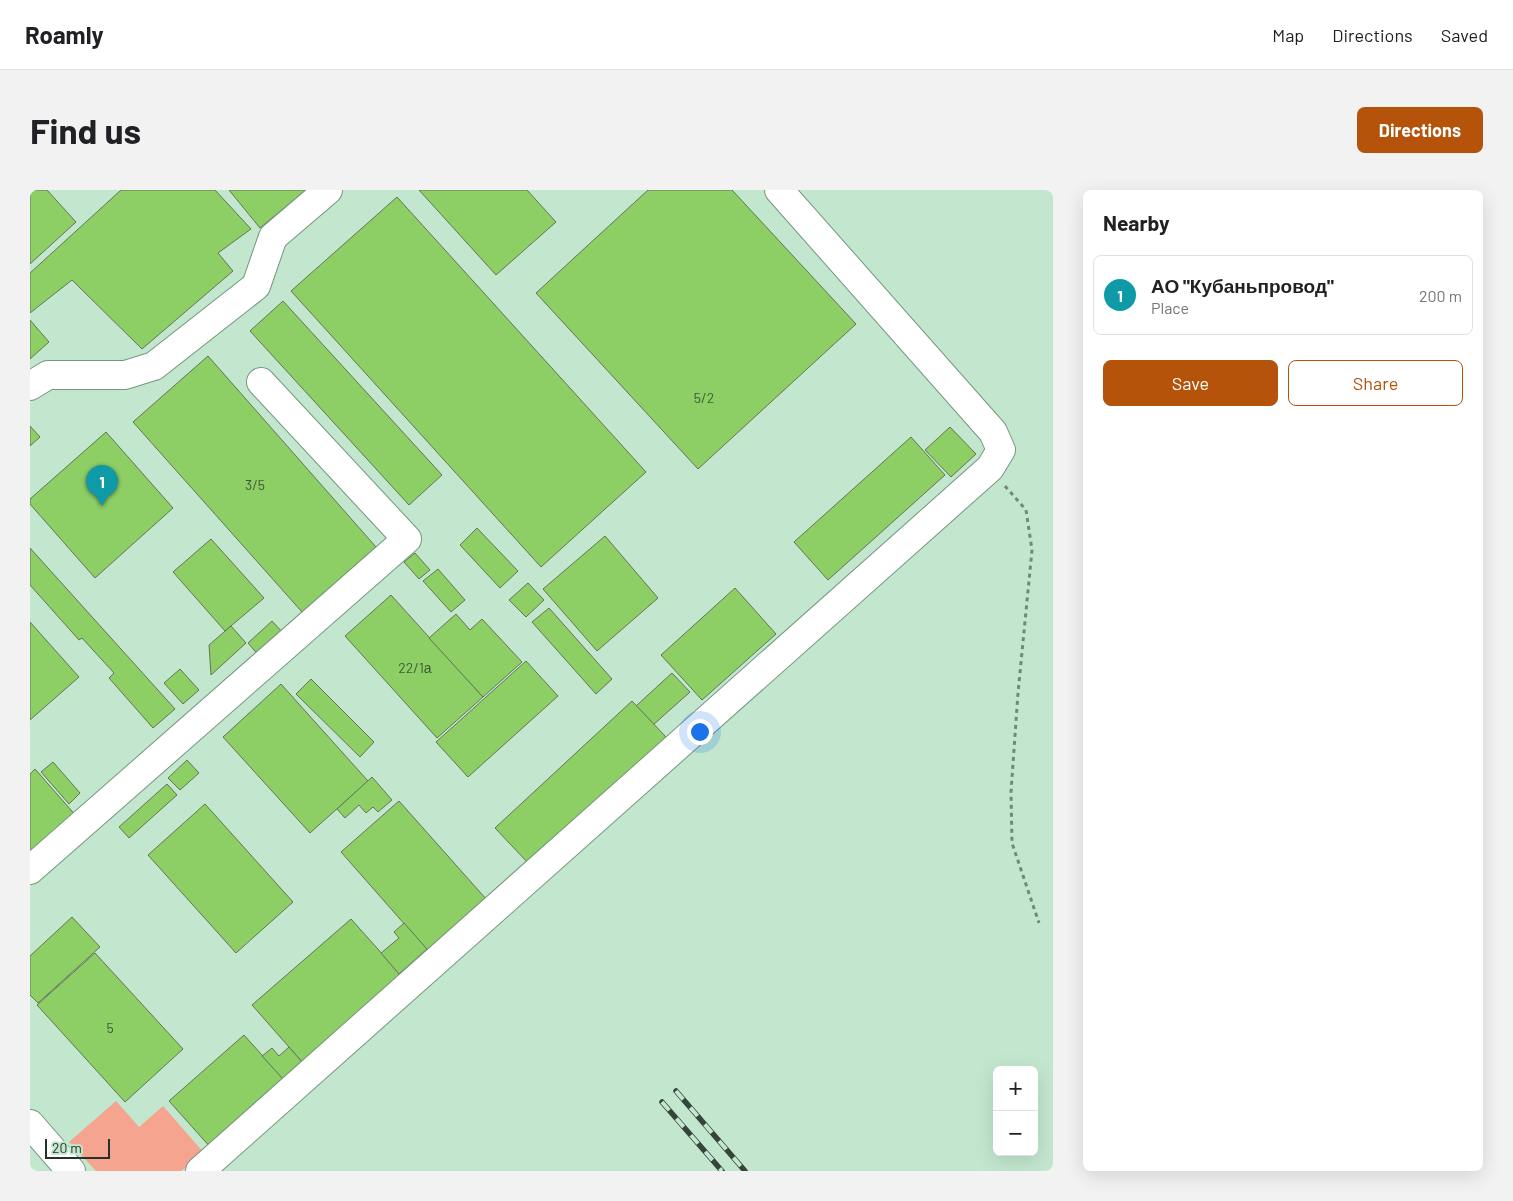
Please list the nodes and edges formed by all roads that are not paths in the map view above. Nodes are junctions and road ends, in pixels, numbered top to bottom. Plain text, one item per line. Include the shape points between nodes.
1 (328, 190) edge
2 (779, 190) edge
3 (261, 382) dead end
4 (30, 386) edge
5 (30, 870) edge
6 (30, 1124) edge
7 (71, 1171) edge
8 (200, 1171) edge

1 - 4 street via 273,237 256,286 154,366 125,375 48,375
2 - 8 street via 993,432 1001,450 990,468
3 - 5 street via 407,539
6 - 7 street

